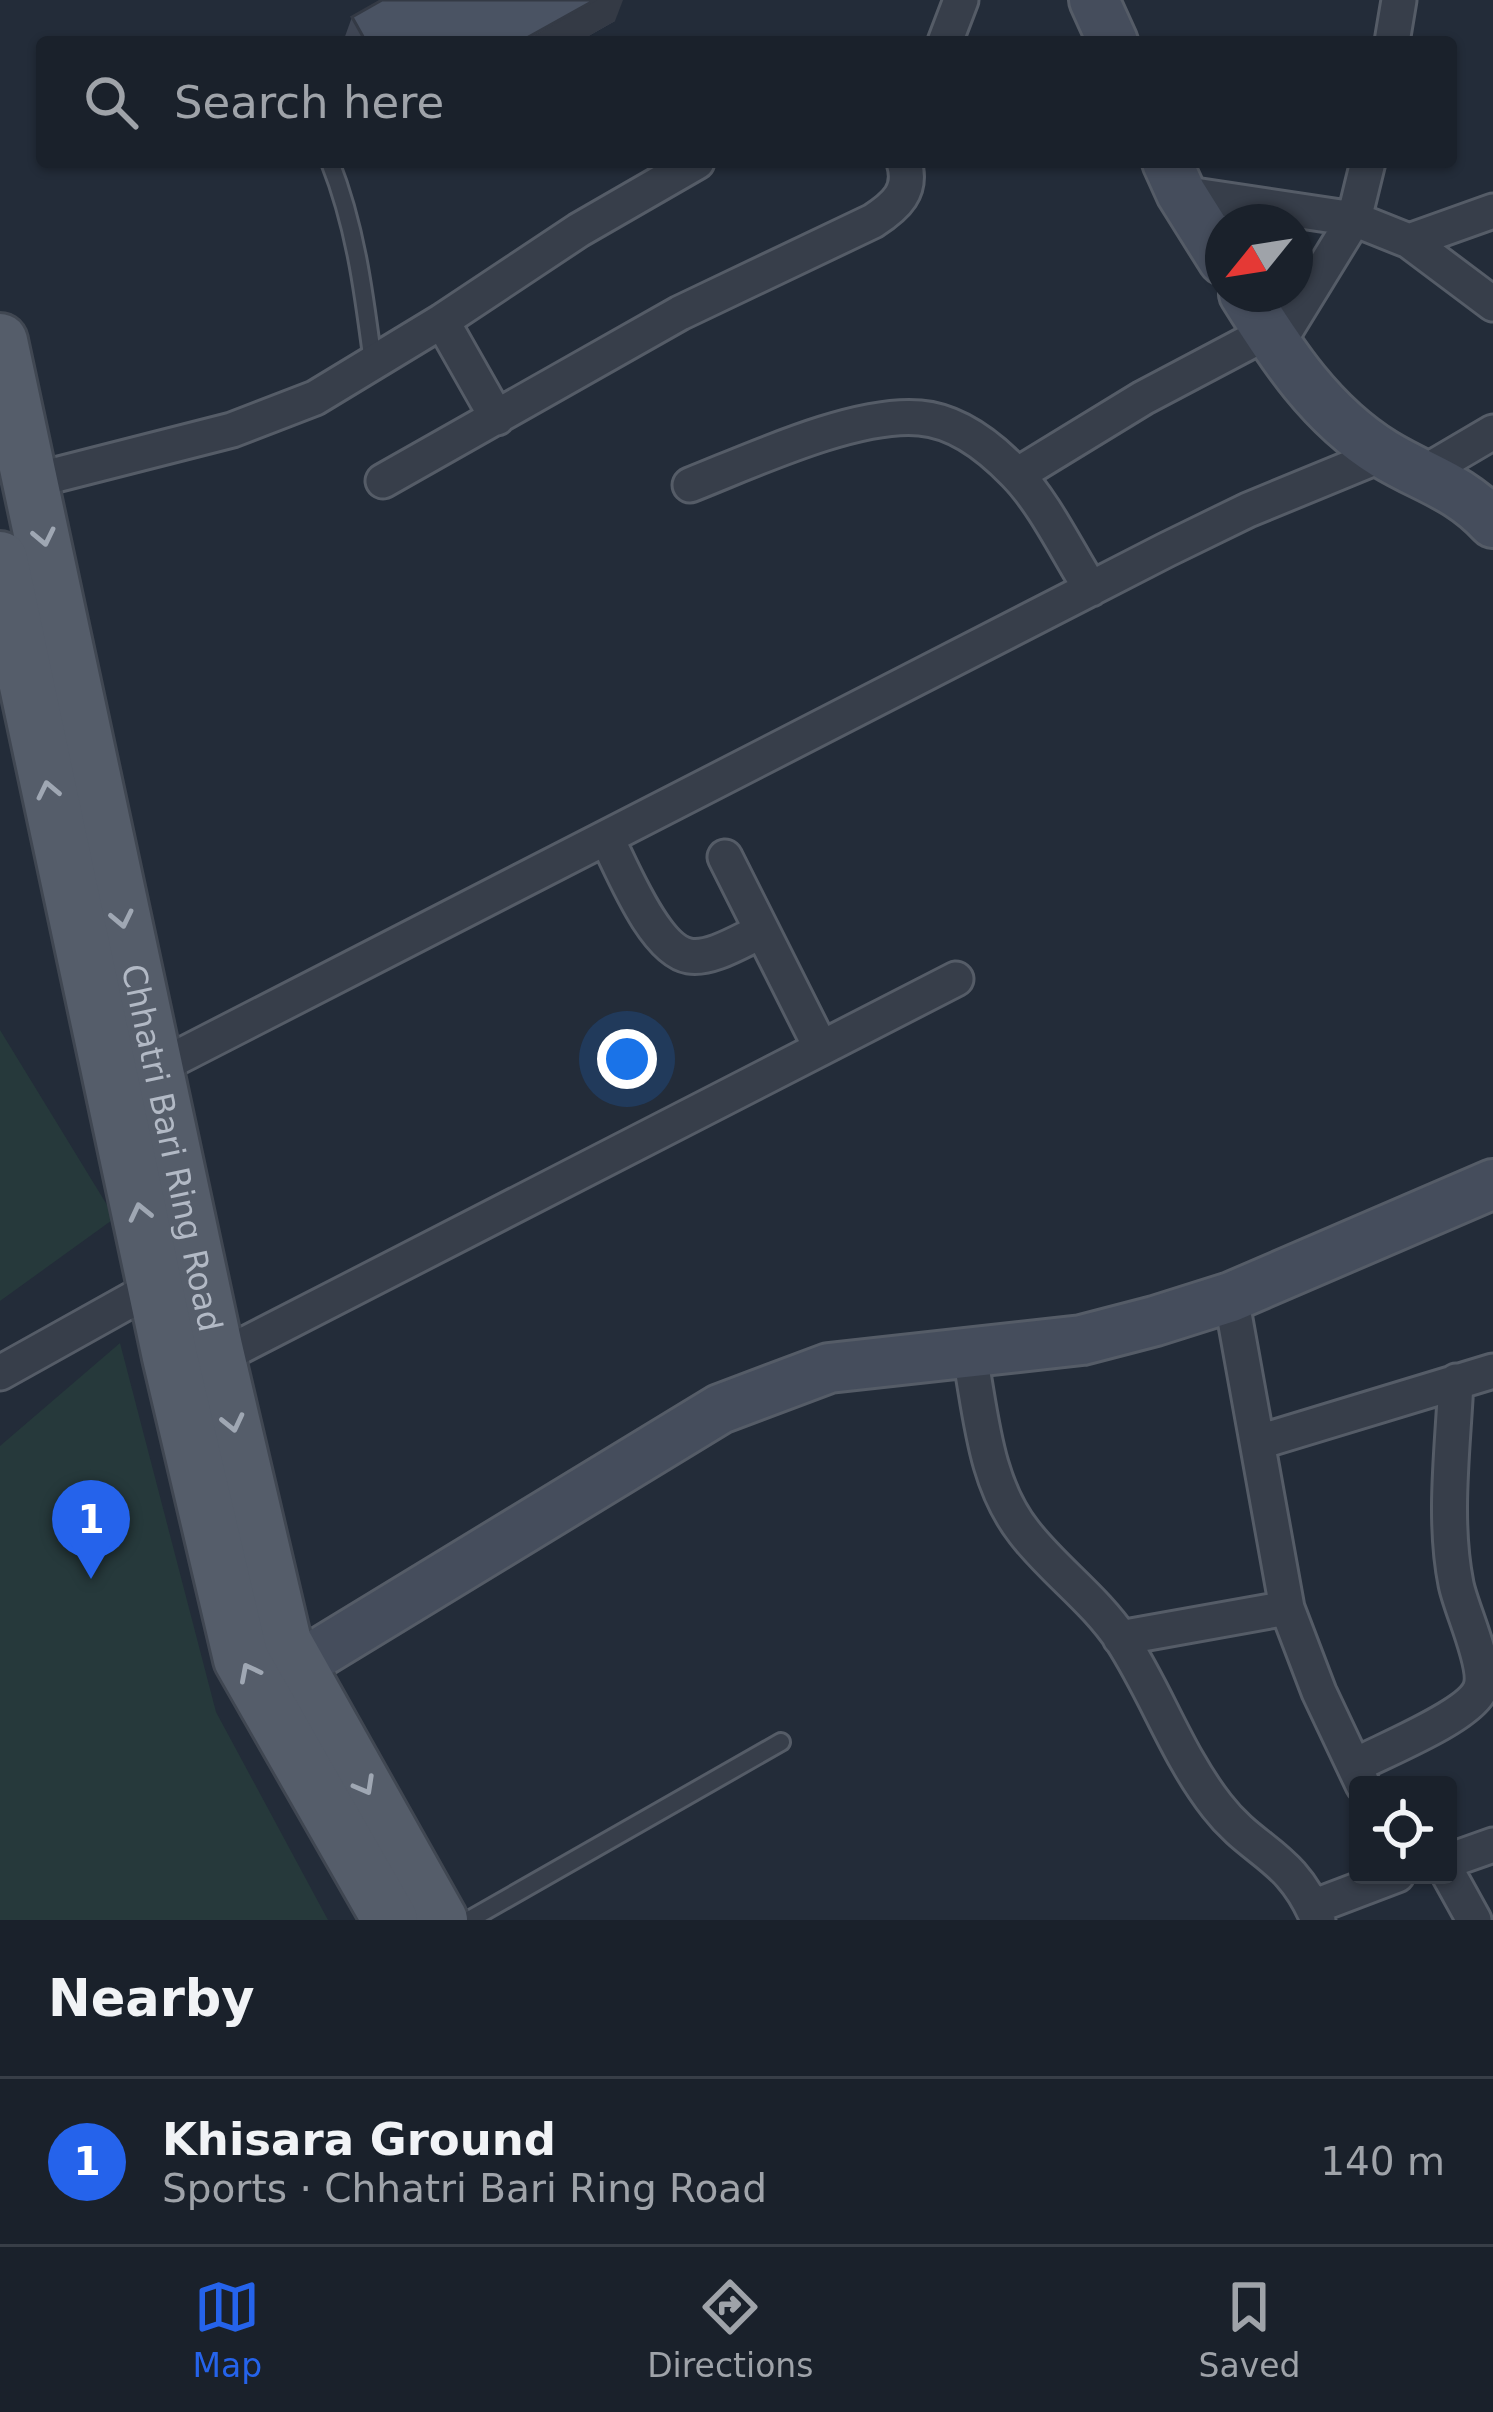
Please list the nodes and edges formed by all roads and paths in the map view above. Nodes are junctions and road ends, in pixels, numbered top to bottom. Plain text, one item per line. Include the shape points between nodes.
1 (961, 0) edge
2 (1094, 0) edge
3 (1399, 0) edge
4 (947, 36) edge
5 (1110, 36) edge
6 (1393, 36) edge
7 (332, 168) edge
8 (687, 168) edge
9 (904, 168) edge
10 (1367, 168) edge
11 (1174, 177) edge
12 (1493, 212) edge
13 (1354, 219) junction
14 (1205, 230) edge
15 (1408, 241) junction
16 (1493, 304) edge
17 (442, 321) junction
18 (1263, 324) edge
19 (0, 341) edge
20 (373, 363) junction
21 (497, 418) junction
22 (1493, 432) edge
23 (1404, 463) junction
24 (1017, 475) junction
25 (32, 481) junction
26 (383, 481) dead end
27 (690, 485) dead end
28 (1493, 523) edge
29 (0, 559) edge
30 (1091, 589) junction
31 (607, 839) junction
32 (725, 857) dead end
33 (762, 931) junction
34 (956, 979) dead end
35 (821, 1048) junction
36 (155, 1069) junction
37 (1493, 1184) edge
38 (156, 1286) junction
39 (1231, 1297) junction
40 (969, 1351) junction
41 (218, 1358) junction
42 (1493, 1371) edge
43 (0, 1373) edge
44 (1456, 1381) junction
45 (1259, 1442) junction
46 (1288, 1608) junction
47 (1120, 1638) junction
48 (298, 1666) junction
49 (782, 1742) dead end
50 (1359, 1776) edge
51 (1493, 1846) edge
52 (1457, 1858) edge
53 (1378, 1884) edge
54 (1454, 1884) edge
55 (1316, 1914) edge
56 (390, 1920) edge
57 (440, 1920) edge
58 (470, 1920) edge
59 (1474, 1920) edge

1 - 4 street
2 - 5 street
3 - 6 street
7 - 20 lane via 360,260
8 - 17 street
9 - 21 street via 899,200 873,221 680,313
10 - 13 street
11 - 13 street
11 - 14 street
12 - 15 street
13 - 15 street
13 - 18 street
15 - 16 street
17 - 20 street
17 - 21 street
18 - 23 street via 1319,402
18 - 24 street
19 - 25 main road, Chhatri Bari Ring Road
20 - 25 street via 315,398 232,430
21 - 26 street
22 - 23 street
23 - 28 street via 1471,499
23 - 30 street via 1248,510
24 - 27 street via 973,436 922,418 881,419
24 - 30 street
25 -> 36 main road, Chhatri Bari Ring Road
38 -> 29 main road, Chhatri Bari Ring Road
30 - 31 street
31 - 33 street via 670,946 707,954
31 - 36 street
32 - 33 street
33 - 35 street
34 - 35 street
35 - 41 street
36 - 41 main road, Chhatri Bari Ring Road
37 - 39 street
38 - 43 street
56 -> 38 main road, Chhatri Bari Ring Road via 241,1659
39 - 40 street via 1082,1340
39 - 45 street
40 - 47 street via 991,1468 1007,1508
40 - 48 street via 829,1368 720,1409
41 -> 48 main road, Chhatri Bari Ring Road via 284,1642
42 - 44 street
44 - 45 street
44 - 50 street via 1451,1553 1482,1687
45 - 46 street
46 - 47 street
46 - 50 street
47 - 55 street via 1195,1776 1220,1811 1283,1862
48 -> 57 main road, Chhatri Bari Ring Road
49 - 58 lane
51 - 52 street
53 - 55 street
54 - 59 street

